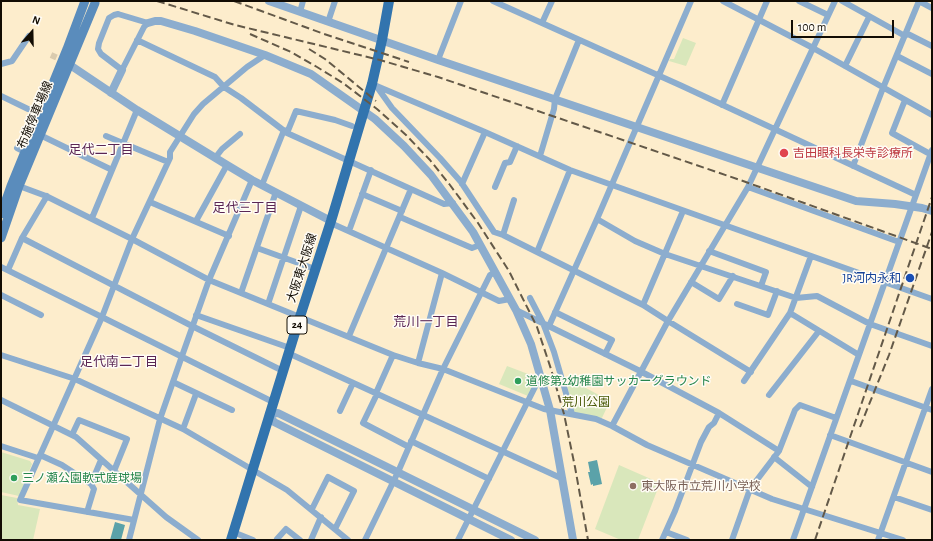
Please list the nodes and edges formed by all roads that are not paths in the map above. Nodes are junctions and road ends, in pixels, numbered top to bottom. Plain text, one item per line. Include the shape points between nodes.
1 (85, 1) edge
2 (269, 1) edge
3 (303, 1) edge
4 (335, 1) edge
5 (389, 1) edge
6 (461, 1) edge
7 (493, 1) edge
8 (552, 1) edge
9 (691, 1) edge
10 (723, 1) edge
11 (767, 1) edge
12 (799, 1) edge
13 (835, 1) edge
14 (842, 1) edge
15 (919, 1) edge
16 (96, 2) edge
17 (932, 8) edge
18 (300, 12) junction
19 (828, 15) junction
20 (869, 17) junction
21 (759, 20) junction
22 (328, 22) junction
23 (148, 23) junction
24 (542, 23) junction
25 (906, 34) junction
26 (29, 36) dead end
27 (137, 40) junction
28 (382, 40) junction
29 (579, 40) junction
30 (932, 46) edge
31 (813, 48) junction
32 (265, 55) junction
33 (896, 56) junction
34 (438, 60) junction
35 (66, 62) junction
36 (1, 64) edge
37 (845, 66) junction
38 (122, 70) junction
39 (932, 74) edge
40 (659, 77) junction
41 (374, 85) junction
42 (224, 87) junction
43 (883, 88) junction
44 (111, 93) junction
45 (1, 96) edge
46 (555, 100) junction
47 (905, 100) junction
48 (722, 105) junction
49 (137, 110) junction
50 (363, 110) junction
51 (34, 112) junction
52 (932, 115) edge
53 (352, 126) dead end
54 (636, 127) junction
55 (775, 130) junction
56 (286, 132) junction
57 (485, 132) junction
58 (240, 134) dead end
59 (40, 135) junction
60 (180, 135) junction
61 (106, 136) dead end
62 (123, 143) junction
63 (517, 146) junction
64 (931, 152) edge
65 (540, 156) junction
66 (215, 158) junction
67 (349, 160) junction
68 (168, 162) junction
69 (227, 165) junction
70 (853, 166) junction
71 (758, 168) junction
72 (112, 170) junction
73 (370, 170) junction
74 (570, 170) junction
75 (252, 180) junction
76 (462, 184) junction
77 (262, 185) junction
78 (611, 185) junction
79 (15, 186) junction
80 (495, 187) dead end
81 (748, 187) junction
82 (411, 189) junction
83 (276, 192) junction
84 (362, 194) junction
85 (916, 195) junction
86 (47, 196) junction
87 (514, 200) dead end
88 (150, 202) junction
89 (453, 203) junction
90 (301, 206) junction
91 (913, 206) junction
92 (683, 211) junction
93 (932, 211) edge
94 (1, 214) edge
95 (401, 214) junction
96 (92, 218) junction
97 (597, 219) junction
98 (196, 221) junction
99 (331, 221) junction
100 (725, 225) junction
101 (349, 231) junction
102 (503, 235) junction
103 (229, 236) junction
104 (1, 238) edge
105 (22, 238) junction
106 (132, 239) junction
107 (899, 242) junction
108 (480, 245) junction
109 (257, 248) junction
110 (387, 248) junction
111 (709, 251) junction
112 (536, 252) junction
113 (665, 254) junction
114 (811, 256) junction
115 (283, 257) junction
116 (701, 266) junction
117 (1, 267) edge
118 (315, 269) junction
119 (8, 270) junction
120 (574, 271) junction
121 (495, 272) junction
122 (442, 273) junction
123 (733, 276) junction
124 (209, 280) junction
125 (691, 282) junction
126 (884, 283) junction
127 (115, 286) junction
128 (760, 286) junction
129 (777, 291) junction
130 (482, 292) junction
131 (242, 293) junction
132 (1, 295) edge
133 (530, 298) dead end
134 (796, 298) junction
135 (510, 299) junction
136 (932, 299) edge
137 (268, 304) junction
138 (737, 304) dead end
139 (643, 305) junction
140 (516, 310) junction
141 (555, 312) junction
142 (790, 313) junction
143 (41, 315) dead end
144 (196, 315) junction
145 (300, 316) junction
146 (102, 317) junction
147 (668, 321) junction
148 (543, 323) junction
149 (870, 324) junction
150 (192, 326) junction
151 (550, 326) junction
152 (819, 330) junction
153 (349, 336) junction
154 (932, 346) edge
155 (289, 351) junction
156 (605, 354) junction
157 (1, 355) edge
158 (394, 355) junction
159 (859, 355) junction
160 (182, 356) junction
161 (418, 363) junction
162 (443, 369) junction
163 (283, 371) junction
164 (640, 371) junction
165 (751, 372) junction
166 (75, 379) junction
167 (542, 380) junction
168 (851, 381) junction
169 (173, 382) junction
170 (744, 382) dead end
171 (353, 383) junction
172 (932, 389) edge
173 (196, 394) junction
174 (376, 394) junction
175 (769, 395) dead end
176 (1, 400) edge
177 (273, 402) junction
178 (528, 402) junction
179 (925, 407) junction
180 (232, 410) dead end
181 (550, 410) junction
182 (932, 410) edge
183 (340, 411) dead end
184 (720, 413) junction
185 (269, 414) junction
186 (572, 414) junction
187 (423, 415) junction
188 (836, 418) junction
189 (160, 420) junction
190 (612, 426) junction
191 (53, 427) junction
192 (183, 429) junction
193 (72, 435) junction
194 (830, 436) junction
195 (410, 444) junction
196 (1, 446) edge
197 (503, 451) junction
198 (778, 451) junction
199 (39, 457) junction
200 (774, 457) junction
201 (101, 460) junction
202 (906, 463) junction
203 (692, 464) junction
204 (253, 470) junction
205 (114, 471) junction
206 (398, 472) junction
207 (932, 472) edge
208 (489, 479) junction
209 (563, 479) junction
210 (393, 481) junction
211 (91, 484) junction
212 (812, 487) junction
213 (750, 490) junction
214 (140, 495) junction
215 (894, 497) junction
216 (805, 509) junction
217 (312, 510) junction
218 (474, 510) junction
219 (932, 510) edge
220 (87, 512) junction
221 (321, 517) junction
222 (469, 519) junction
223 (134, 520) junction
224 (335, 529) junction
225 (666, 532) junction
226 (881, 532) junction
227 (232, 536) edge
228 (277, 539) dead end
229 (129, 540) edge
230 (198, 540) edge
231 (253, 540) edge
232 (300, 540) edge
233 (311, 540) edge
234 (348, 540) edge
235 (365, 540) edge
236 (458, 540) edge
237 (511, 540) edge
238 (535, 540) edge
239 (573, 540) edge
240 (662, 540) edge
241 (687, 540) edge
242 (732, 540) edge
243 (793, 540) edge
244 (878, 540) edge
245 (903, 540) edge

1 - 35 main road, 布施停車場線
2 - 18 street
3 - 18 street
4 - 22 street
5 - 28 main road, 大阪東大阪線 / 24
6 - 34 street
7 - 24 street
8 - 24 street
9 - 40 street
10 - 21 street
11 - 21 street
12 - 19 street
13 - 19 street
14 - 20 street
15 - 17 street
15 - 25 street
16 - 35 main road, 布施停車場線
18 - 22 street
19 - 31 street
20 - 25 street
20 - 37 street
21 - 31 street
21 - 48 street
22 - 28 street
23 - 27 street
23 - 32 street via 161,22 195,31
23 - 38 street via 118,14 109,18 98,49
24 - 29 street
25 - 30 street
25 - 33 street
26 - 36 street via 12,61
27 - 38 street
27 - 42 street via 215,77
28 - 34 street
28 - 41 main road, 大阪東大阪線 / 24
29 - 40 street
29 - 46 street
31 - 37 street
31 - 55 street
32 - 42 street
32 - 50 street via 311,74
33 - 39 street
33 - 43 street
34 - 46 street
35 - 44 street
35 - 51 main road, 布施停車場線
35 - 59 main road, 布施停車場線
37 - 43 street
38 - 44 street
40 - 48 street
40 - 54 street
41 - 50 main road, 大阪東大阪線 / 24
41 - 57 street
41 - 76 street
42 - 56 street
42 - 60 street via 194,114
43 - 47 street
43 - 70 street
44 - 49 street
45 - 51 street
46 - 54 street
46 - 65 street
47 - 52 street
47 - 64 street via 892,134
48 - 55 street
49 - 60 street
49 - 62 street
50 - 67 main road, 大阪東大阪線 / 24
50 - 89 street via 417,159
51 - 79 main road, 布施停車場線 via 21,150
53 - 56 street via 296,111
54 - 71 street
54 - 78 street
55 - 70 street
55 - 71 street
56 - 67 street
56 - 77 street
57 - 63 street
57 - 76 street
58 - 66 street via 222,148
59 - 72 street
59 - 79 main road, 布施停車場線
60 - 66 street
60 - 68 street via 170,152
61 - 62 street
62 - 68 street
62 - 72 street
63 - 65 street
63 - 80 street via 510,162 505,163
64 - 85 street
65 - 74 street
66 - 69 street
67 - 73 street
67 - 99 main road, 大阪東大阪線 / 24
68 - 88 street
69 - 75 street
69 - 98 street
70 - 85 street
71 - 81 street
71 - 91 street via 856,201
72 - 96 street
73 - 82 street
73 - 84 street
74 - 78 street
74 - 112 street
75 - 77 street
75 - 103 street
76 - 102 street via 494,232
77 - 83 street
78 - 92 street
78 - 97 street
79 - 86 street
79 - 94 main road, 布施停車場線
79 - 104 main road, 布施停車場線
81 - 100 street
81 - 107 street
82 - 89 street via 444,204
82 - 95 street
83 - 90 street
83 - 109 street
84 - 95 street
84 - 101 street
85 - 91 street
86 - 96 street
86 - 105 street
87 - 102 street
88 - 98 street
88 - 106 street
89 - 108 street
90 - 99 street
90 - 115 street
91 - 93 street
91 - 107 street
92 - 100 street
92 - 113 street
95 - 108 street via 472,248
95 - 110 street
96 - 106 street
97 - 113 street via 635,241
97 - 120 street
98 - 103 street
99 - 101 street
99 - 118 main road, 大阪東大阪線 / 24
100 - 111 street
100 - 114 street
101 - 110 street
102 - 112 street
103 - 124 street
105 - 119 street
105 - 127 street
106 - 124 street
106 - 127 street
107 - 126 street
108 - 121 street
109 - 115 street
109 - 131 street
110 - 122 street
110 - 153 street
111 - 116 street
111 - 128 street via 766,272
112 - 120 street
113 - 116 street
113 - 139 street
114 - 126 street
114 - 134 street
115 - 118 street
115 - 137 street
116 - 123 street
116 - 125 street
117 - 119 street
118 - 145 main road, 大阪東大阪線 / 24
119 - 146 street
120 - 139 street
120 - 141 street
121 - 130 street via 490,275
121 - 135 street
122 - 130 street
122 - 161 street
123 - 125 street via 719,299
123 - 128 street
124 - 131 street
124 - 144 street
125 - 147 street
126 - 136 street
126 - 149 street
127 - 146 street
127 - 150 street
128 - 129 street
129 - 134 street
129 - 138 street via 768,315
130 - 135 street via 499,301
130 - 162 street
131 - 137 street
132 - 143 street
133 - 148 street
134 - 142 street
134 - 149 street via 817,296
135 - 140 street
137 - 145 street
139 - 147 street
140 - 148 street
140 - 167 street via 531,344
141 - 151 street
141 - 156 street via 612,340
142 - 152 street
142 - 165 street
144 - 150 street
144 - 155 street
145 - 153 street
145 - 155 main road, 大阪東大阪線 / 24
146 - 160 street
146 - 166 street
147 - 164 street
147 - 165 street
148 - 151 street
148 - 186 street
149 - 154 street
149 - 159 street
150 - 160 street
150 - 163 street
151 - 156 street
152 - 159 street
152 - 175 street
153 - 158 street
155 - 163 main road, 大阪東大阪線 / 24
155 - 171 street
156 - 164 street
157 - 166 street
158 - 161 street
158 - 174 street
159 - 168 street
160 - 169 street
160 - 177 street
161 - 162 street
162 - 178 street
162 - 187 street
163 - 177 main road, 大阪東大阪線 / 24
164 - 184 street
164 - 190 street
165 - 170 street
166 - 189 street
166 - 191 street
167 - 178 street via 536,385
167 - 181 street
168 - 179 street
168 - 188 street
169 - 173 street
169 - 189 street
171 - 174 street
171 - 183 street
172 - 179 street
173 - 180 street
173 - 192 street
174 - 187 street
174 - 195 street via 364,423
176 - 191 street
177 - 185 main road, 大阪東大阪線 / 24
178 - 181 street
178 - 197 street
179 - 182 street
179 - 202 street
181 - 186 street
181 - 209 street
184 - 198 street
184 - 203 street via 709,427
185 - 204 main road, 大阪東大阪線 / 24
185 - 206 street via 278,413
185 - 210 street via 274,422
186 - 190 street via 596,419
187 - 195 street
187 - 197 street
188 - 194 street
188 - 198 street via 800,406 795,410
189 - 192 street
189 - 214 street
190 - 203 street
191 - 193 street
191 - 199 street
192 - 204 street
193 - 201 street
193 - 205 street via 79,420 127,439
194 - 202 street
194 - 212 street
195 - 206 street
195 - 208 street
196 - 199 street
197 - 208 street
197 - 209 street
198 - 200 street
199 - 211 street via 62,465
199 - 220 street via 20,500
200 - 212 street
200 - 213 street
201 - 205 street
201 - 211 street
202 - 207 street
202 - 215 street
203 - 213 street
203 - 225 street
204 - 217 street via 287,490
204 - 227 main road, 大阪東大阪線 / 24
205 - 214 street
206 - 210 street
206 - 218 street
208 - 218 street
209 - 239 street
210 - 222 street
210 - 235 street
211 - 220 street via 94,489
212 - 216 street
213 - 216 street
213 - 242 street
214 - 223 street
214 - 230 street
215 - 219 street
215 - 226 street
216 - 226 street
216 - 243 street
217 - 221 street
217 - 224 street via 328,477 354,491
218 - 222 street
218 - 238 street
220 - 223 street
221 - 224 street
221 - 233 street
222 - 236 street
222 - 237 street
223 - 229 street
224 - 234 street
225 - 240 street
225 - 241 street
226 - 244 street
226 - 245 street
227 - 231 street
228 - 232 street via 286,529

